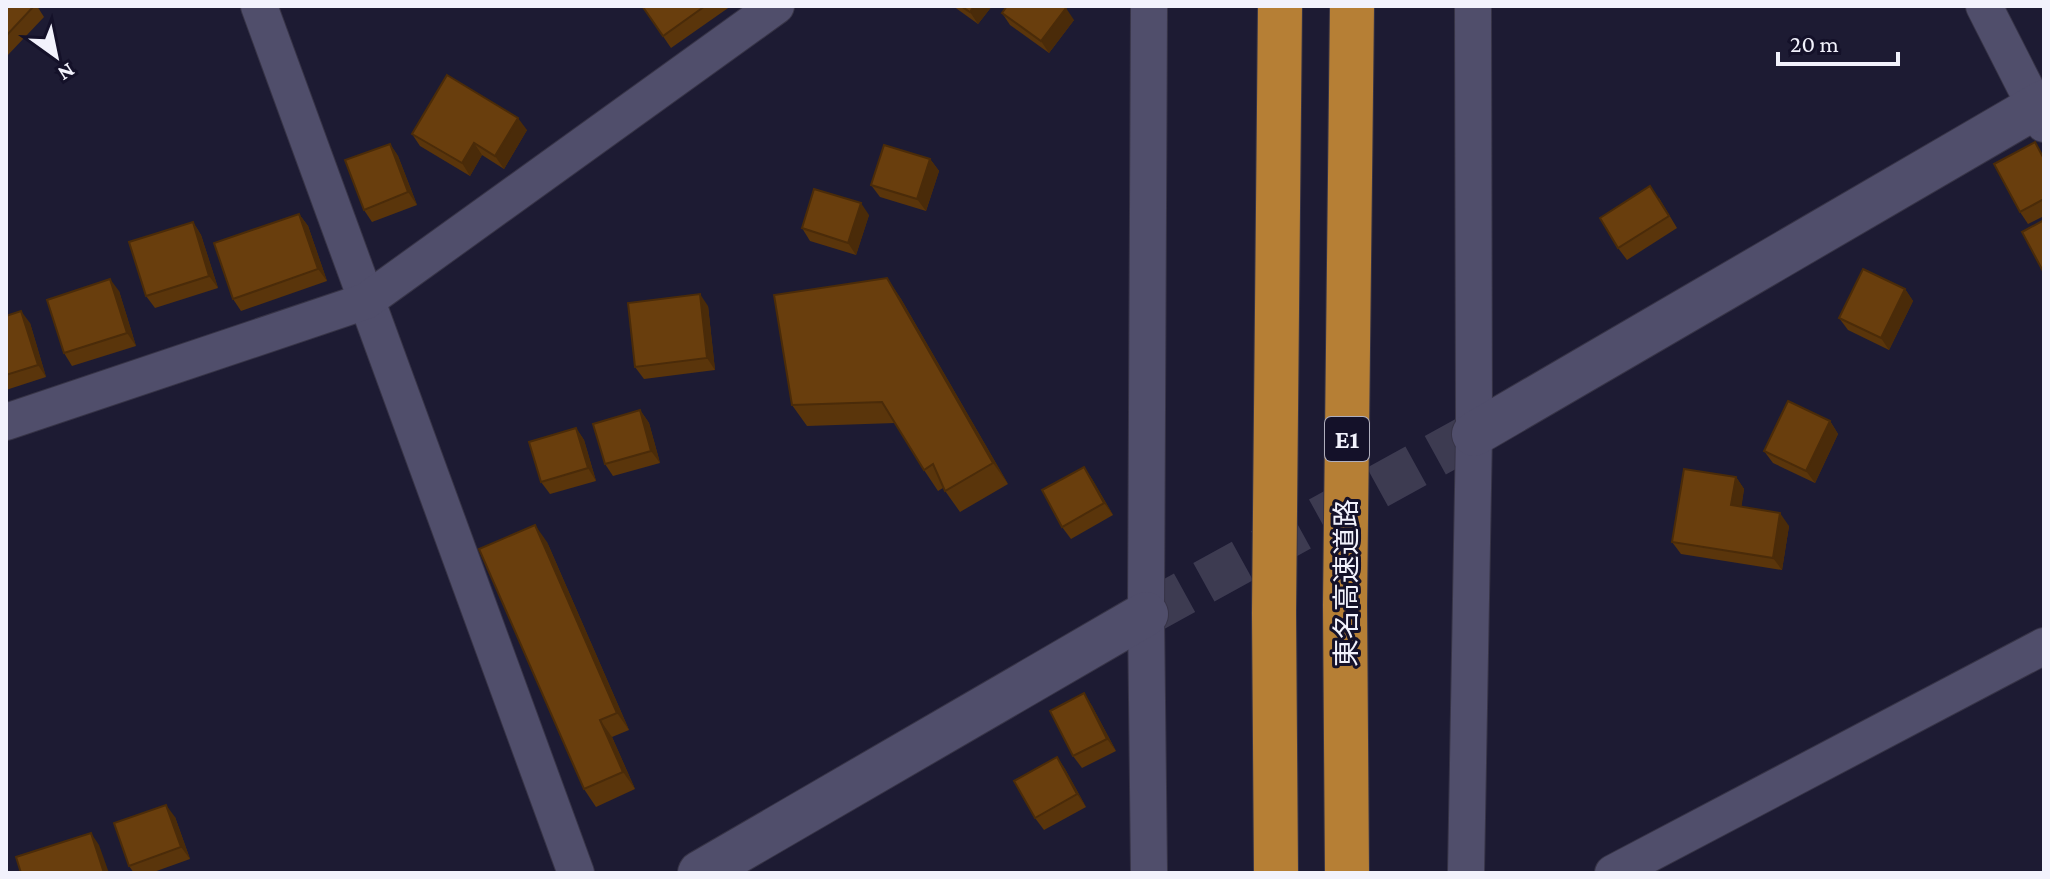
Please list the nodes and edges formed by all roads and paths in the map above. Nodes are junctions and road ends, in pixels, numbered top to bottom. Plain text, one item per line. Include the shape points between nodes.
1 (259, 6) edge
2 (776, 6) edge
3 (1149, 6) edge
4 (1280, 6) edge
5 (1352, 6) edge
6 (1473, 6) edge
7 (1984, 6) edge
8 (2041, 112) edge
9 (366, 301) junction
10 (6, 422) edge
11 (1474, 434) junction
12 (1146, 614) junction
13 (2044, 646) edge
14 (576, 873) edge
15 (700, 873) edge
16 (1149, 873) edge
17 (1276, 873) edge
18 (1347, 873) edge
19 (1466, 873) edge
20 (1613, 873) edge

1 - 9 street
2 - 9 street
3 - 12 street
4 - 17 highway
5 - 18 highway, 東名高速道路 / E1
6 - 11 street
7 - 8 street
8 - 11 street
9 - 10 street
9 - 14 street
11 - 19 street
12 - 15 street
12 - 16 street
13 - 20 street

